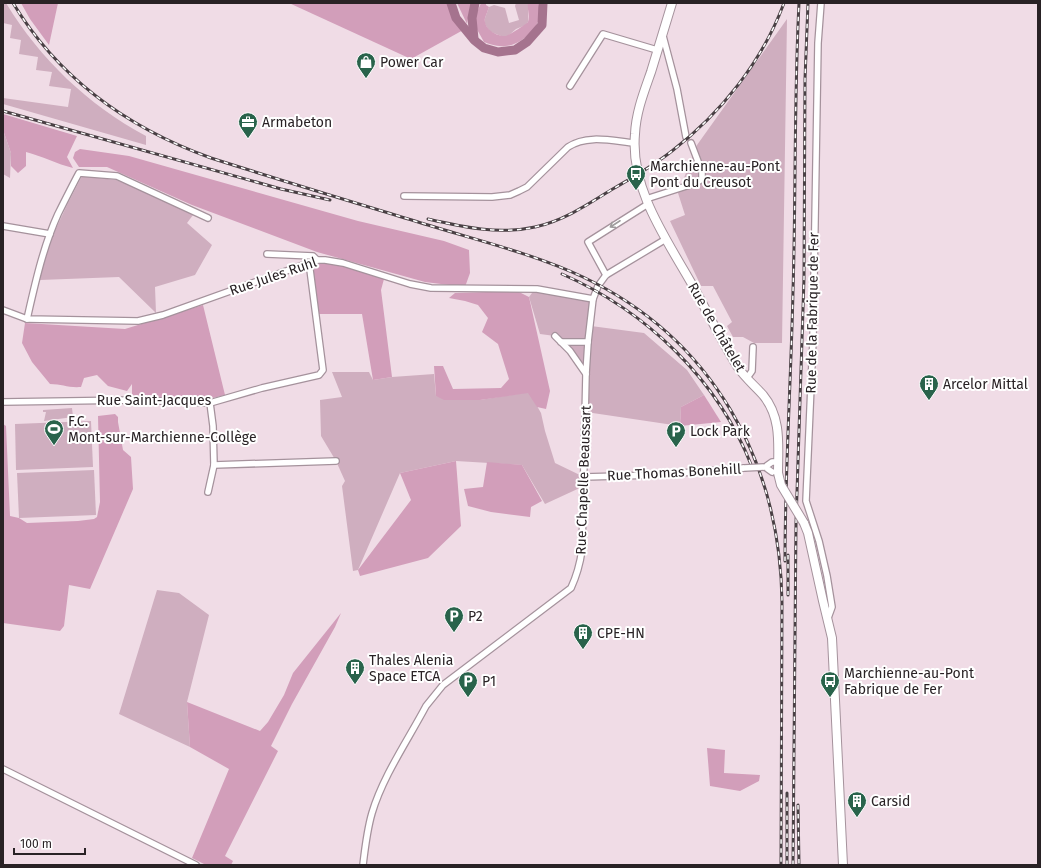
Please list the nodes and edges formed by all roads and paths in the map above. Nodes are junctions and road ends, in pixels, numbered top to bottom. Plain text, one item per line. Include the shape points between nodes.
1 (672, 3) edge
2 (820, 3) edge
3 (662, 35) junction
4 (657, 50) junction
5 (570, 86) dead end
6 (686, 137) dead end
7 (634, 143) junction
8 (691, 143) dead end
9 (404, 196) dead end
10 (647, 201) junction
11 (208, 218) dead end
12 (3, 226) edge
13 (50, 234) junction
14 (666, 239) junction
15 (267, 254) dead end
16 (317, 260) junction
17 (309, 262) junction
18 (606, 275) junction
19 (594, 299) junction
20 (3, 310) edge
21 (27, 319) junction
22 (555, 336) dead end
23 (561, 342) junction
24 (588, 342) junction
25 (753, 347) dead end
26 (586, 374) junction
27 (747, 378) junction
28 (3, 402) edge
29 (210, 403) junction
30 (336, 461) dead end
31 (778, 462) junction
32 (214, 465) junction
33 (764, 467) junction
34 (778, 473) junction
35 (584, 477) junction
36 (208, 492) dead end
37 (827, 620) junction
38 (3, 768) edge
39 (196, 865) edge
40 (363, 865) edge
41 (843, 865) edge

1 - 3 main road, Rue de Châtelet
2 - 37 street, Rue de la Fabrique de Fer via 813,340 806,501 827,576 832,607
3 - 4 main road, Rue de Châtelet
3 - 6 street via 677,89
4 - 5 street via 603,34
4 - 7 main road, Rue de Châtelet via 640,105
7 - 9 street via 578,141 568,147 519,192 492,197
7 - 10 main road, Rue de Châtelet via 638,177
8 - 10 street via 702,172 700,182
10 - 14 main road, Rue de Châtelet
10 -> 18 street via 588,242
11 - 13 street via 117,176 79,173
12 - 13 street
13 - 21 street
14 - 18 street, Rue Chapelle Beaussart
14 - 27 main road, Rue de Châtelet via 738,367
15 - 16 street via 313,256
16 - 17 street, Rue Jules Ruhl
16 - 19 street, Rue Jules Ruhl via 343,263 431,288 537,289
17 - 21 street, Rue Jules Ruhl via 150,319
17 - 29 street, Rue Saint-Jacques via 323,370 319,376 262,388
18 - 19 street, Rue Chapelle Beaussart via 598,286
19 - 24 street, Rue Chapelle Beaussart
20 - 21 street, Rue Jules Ruhl
22 - 23 street
23 - 24 street
23 - 26 street
24 - 26 street, Rue Chapelle Beaussart
25 - 27 street via 752,370
26 - 35 street, Rue Chapelle Beaussart
27 - 31 main road, Rue de Châtelet via 764,397 776,418
28 - 29 street, Rue Saint-Jacques via 133,400
29 - 32 street
30 - 32 street
31 - 33 street, Rue Thomas Bonehill via 772,462
31 - 34 main road, Rue de Châtelet
32 - 36 street
33 - 34 street, Rue Thomas Bonehill
33 - 35 street, Rue Thomas Bonehill, bridge
34 - 37 main road, Rue de Châtelet, bridge via 781,485 808,534
35 - 40 street, Rue Chapelle Beaussart via 582,550 577,577 571,588 443,685 434,695 380,793 367,833
37 - 41 main road, Rue de Châtelet via 832,638
38 - 39 street

